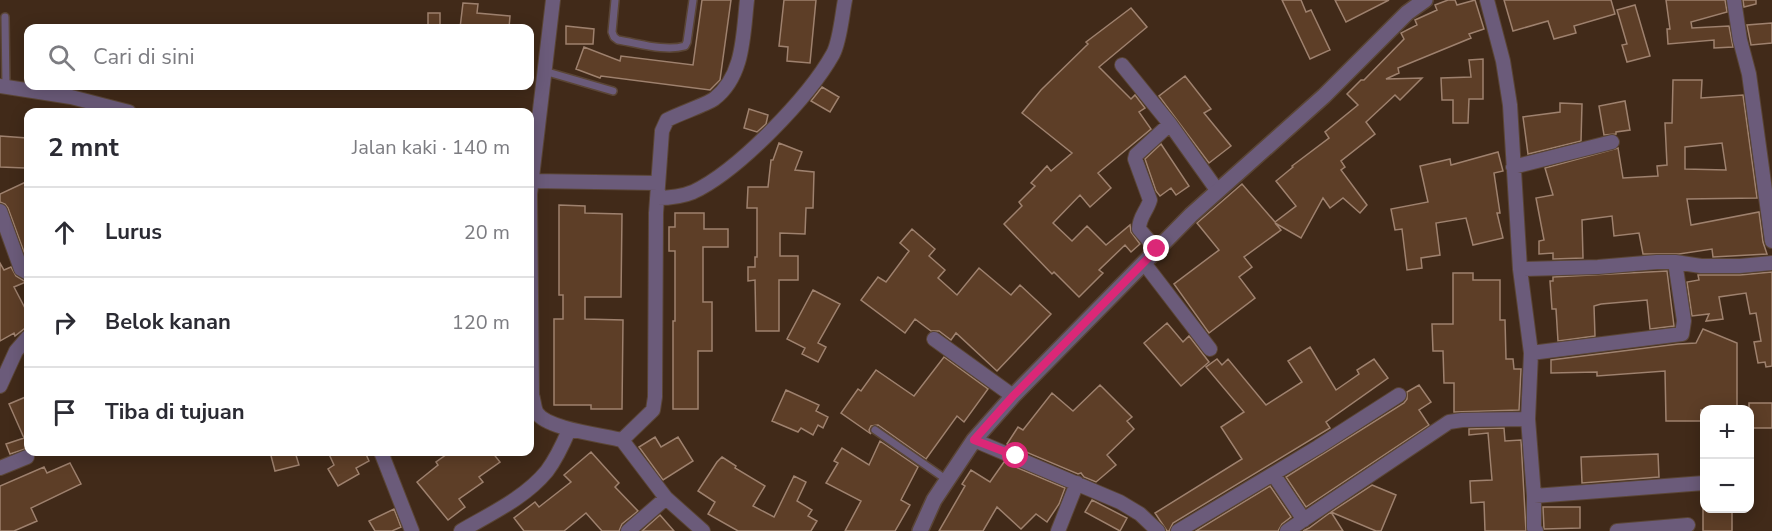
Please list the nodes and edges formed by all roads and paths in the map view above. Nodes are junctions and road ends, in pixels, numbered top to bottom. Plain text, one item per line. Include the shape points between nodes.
1 (553, 0) edge
2 (615, 0) edge
3 (693, 0) edge
4 (747, 0) edge
5 (845, 0) edge
6 (1425, 0) edge
7 (1487, 0) edge
8 (1734, 0) edge
9 (5, 18) dead end
10 (1122, 65) dead end
11 (537, 70) edge
12 (3, 86) edge
13 (24, 89) edge
14 (28, 90) edge
15 (613, 91) dead end
16 (114, 108) edge
17 (534, 121) edge
18 (1170, 124) junction
19 (1612, 142) dead end
20 (1514, 167) junction
21 (658, 183) junction
22 (534, 190) edge
23 (1217, 190) junction
24 (657, 198) junction
25 (0, 211) edge
26 (1772, 241) edge
27 (1157, 249) junction
28 (1675, 261) junction
29 (1144, 263) junction
30 (1772, 263) edge
31 (1520, 268) junction
32 (24, 270) edge
33 (934, 339) dead end
34 (24, 342) edge
35 (1210, 348) dead end
36 (1531, 353) junction
37 (0, 386) edge
38 (1399, 394) dead end
39 (1013, 396) junction
40 (534, 403) edge
41 (1528, 419) junction
42 (569, 429) junction
43 (875, 430) dead end
44 (622, 440) junction
45 (974, 440) junction
46 (27, 456) dead end
47 (383, 456) edge
48 (0, 468) edge
49 (1274, 474) junction
50 (948, 480) junction
51 (1077, 483) junction
52 (1700, 483) edge
53 (1534, 496) junction
54 (666, 498) junction
55 (1304, 520) junction
56 (1688, 525) dead end
57 (412, 531) edge
58 (461, 531) edge
59 (628, 531) edge
60 (703, 531) edge
61 (920, 531) edge
62 (1058, 531) edge
63 (1158, 531) edge
64 (1178, 531) edge
65 (1287, 531) edge
66 (1536, 531) edge
67 (1617, 531) edge

1 - 11 street
2 - 3 lane via 612,32 618,40 680,48 687,42
4 - 21 street via 740,61 728,86 712,100 667,120 662,131
5 - 24 street via 835,52 785,116 714,180 674,198
6 - 23 street
7 - 20 street via 1503,61
8 - 26 street via 1749,75
9 - 12 lane
10 - 18 street
11 - 15 lane
11 - 17 street
12 - 13 street
14 - 16 street
18 - 23 street
18 - 27 street via 1135,159 1150,200 1139,229
19 - 20 street
20 - 31 street
21 - 22 street
21 - 24 street
23 - 27 street
24 - 44 street via 655,396 652,410
25 - 32 street
27 - 29 street
28 - 30 street via 1701,266
28 - 31 street
28 - 36 street via 1684,321 1682,333
29 - 35 street
29 - 39 street
31 - 36 street
33 - 39 street
34 - 37 street
36 - 41 street
38 - 49 street
39 - 45 street
40 - 42 street via 537,414
41 - 53 street
41 - 55 street via 1449,422
42 - 44 street
42 - 58 street via 546,472 520,496
43 - 50 lane
44 - 54 street
45 - 50 street
45 - 51 street
46 - 48 street
47 - 57 street
49 - 55 street
49 - 64 street
50 - 61 street
51 - 62 street
51 - 63 street via 1120,501
52 - 53 street
53 - 66 street
54 - 59 street
54 - 60 street
55 - 65 street
56 - 67 street

